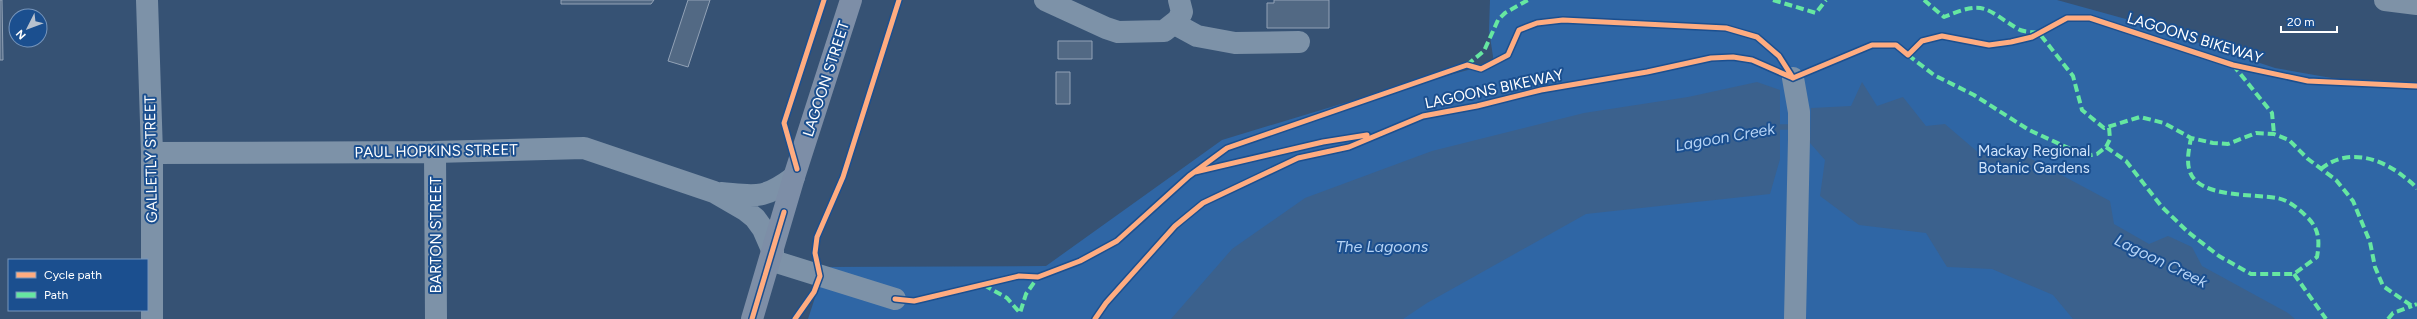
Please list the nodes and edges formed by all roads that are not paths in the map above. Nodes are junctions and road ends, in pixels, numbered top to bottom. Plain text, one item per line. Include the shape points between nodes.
1 (147, 0) edge
2 (851, 0) edge
3 (1045, 0) edge
4 (1179, 0) edge
5 (2385, 0) edge
6 (2417, 4) edge
7 (1175, 24) junction
8 (1299, 42) dead end
9 (1793, 78) dead end
10 (435, 152) junction
11 (152, 153) junction
12 (794, 177) junction
13 (714, 192) junction
14 (772, 256) junction
15 (895, 299) dead end
16 (152, 319) edge
17 (436, 319) edge
18 (752, 319) edge
19 (1795, 319) edge

1 - 11 street, GALLETLY STREET
2 - 12 main road, LAGOON STREET
3 - 7 street via 1118,32 1164,31
4 - 7 street via 1182,12
5 - 6 highway
7 - 8 street via 1197,36 1229,42
9 - 19 street via 1799,112
10 - 11 street, PAUL HOPKINS STREET
10 - 13 street, PAUL HOPKINS STREET via 584,148
10 - 17 street, BARTON STREET
11 - 16 street, GALLETLY STREET
12 - 13 street, PAUL HOPKINS STREET via 774,191 757,196
12 - 14 main road, LAGOON STREET
13 - 14 street, PAUL HOPKINS STREET via 755,218 763,229
14 - 15 street
14 - 18 main road, LAGOON STREET

